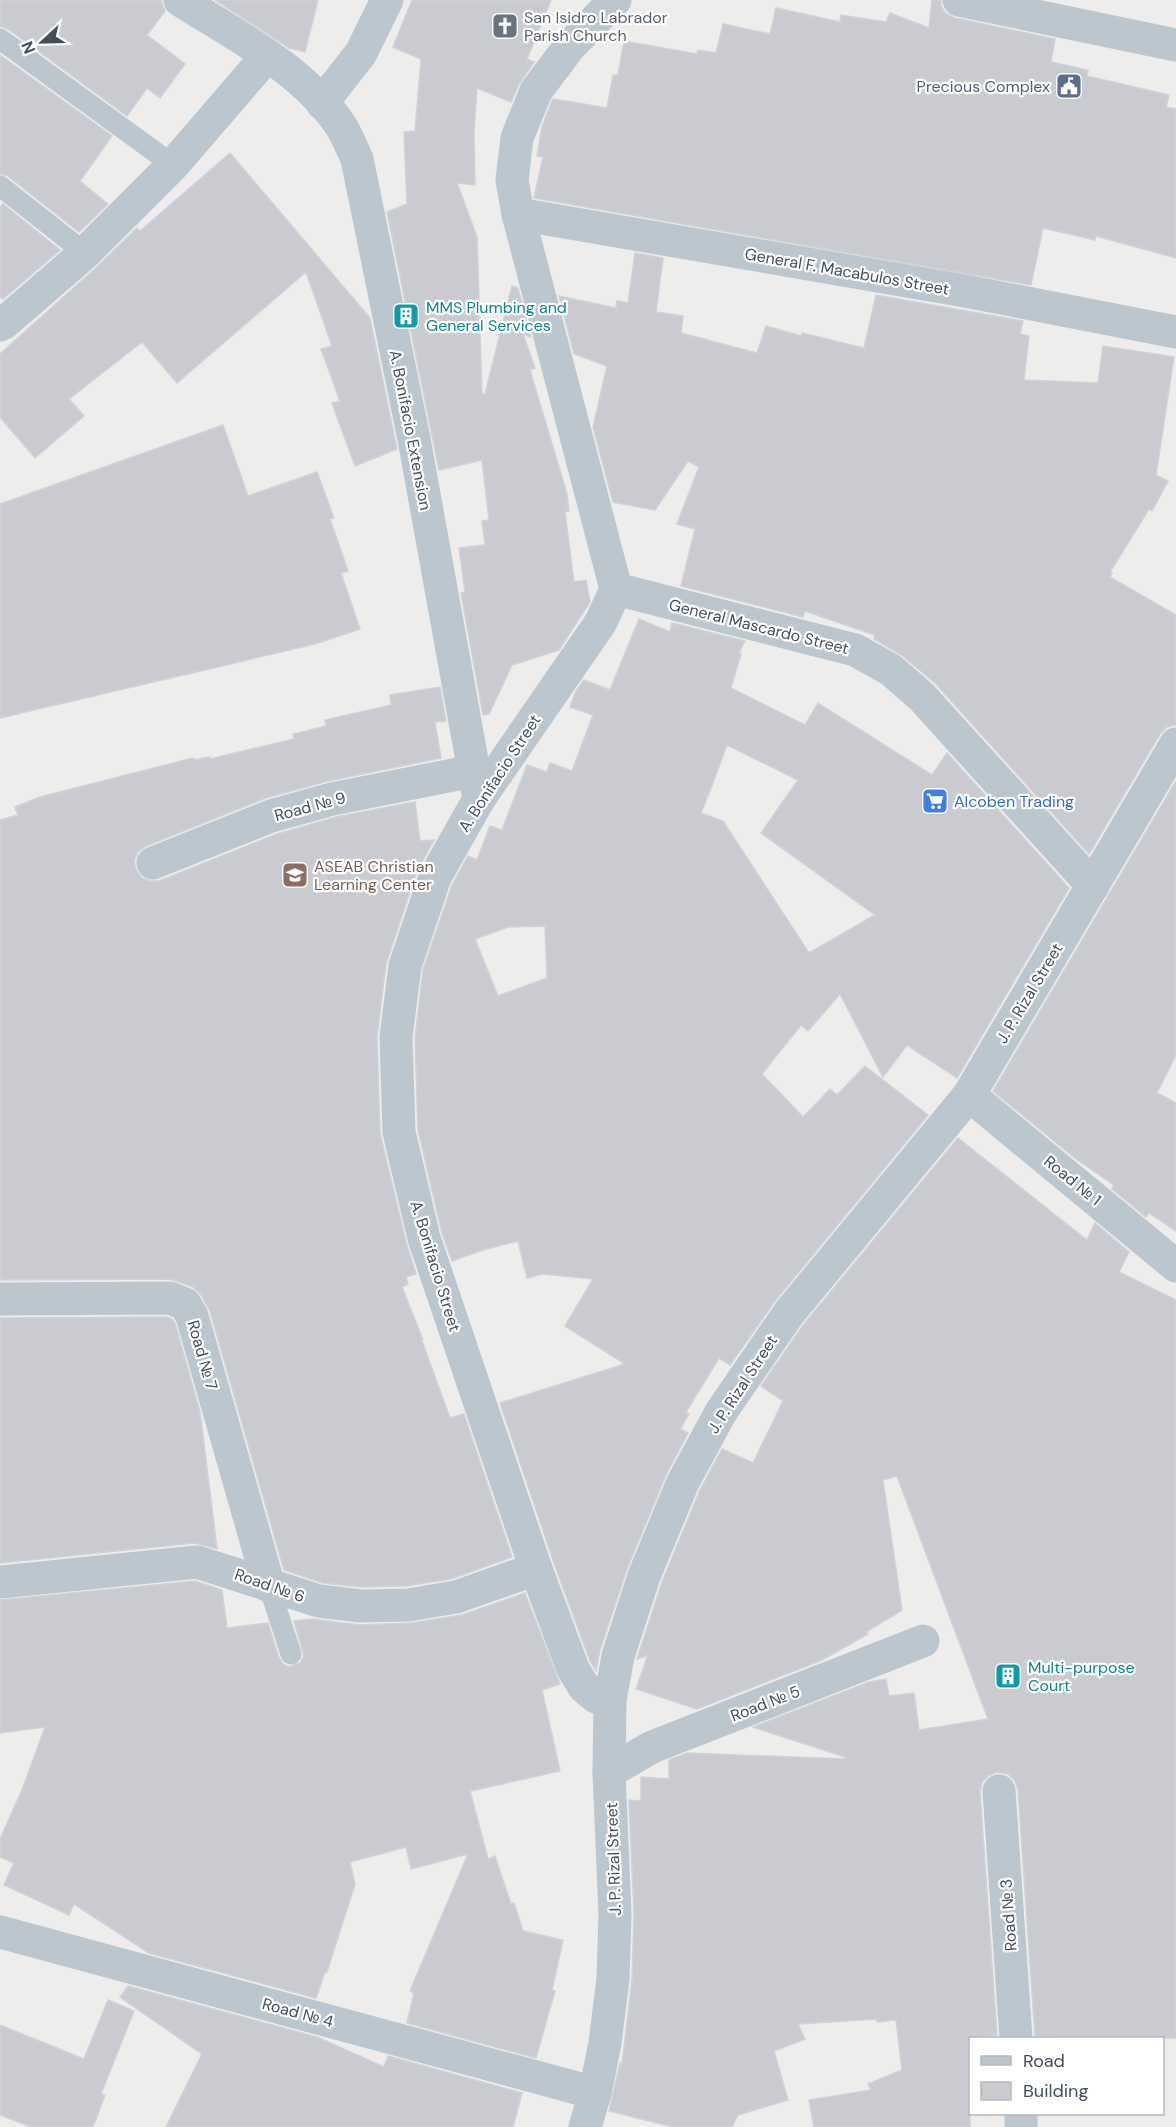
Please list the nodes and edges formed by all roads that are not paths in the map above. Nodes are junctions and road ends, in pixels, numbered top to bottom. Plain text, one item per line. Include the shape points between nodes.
1 (180, 0) edge
2 (387, 0) edge
3 (615, 0) edge
4 (961, 0) edge
5 (0, 39) edge
6 (1176, 45) edge
7 (267, 56) junction
8 (322, 103) junction
9 (173, 165) junction
10 (0, 186) edge
11 (518, 214) junction
12 (85, 253) junction
13 (0, 325) edge
14 (1176, 332) edge
15 (616, 589) junction
16 (1176, 744) edge
17 (476, 785) junction
18 (153, 863) dead end
19 (1093, 886) junction
20 (969, 1095) junction
21 (1174, 1258) edge
22 (0, 1299) edge
23 (536, 1569) junction
24 (0, 1582) edge
25 (269, 1586) junction
26 (923, 1641) dead end
27 (291, 1654) dead end
28 (610, 1700) junction
29 (609, 1772) junction
30 (999, 1791) dead end
31 (0, 1932) edge
32 (1016, 2037) edge
33 (595, 2093) junction
34 (585, 2127) edge

1 - 7 street, A. Bonifacio Extension
2 - 8 street via 361,53
3 - 11 street via 570,46 537,91 517,138 512,180
4 - 6 street
5 - 9 lane
7 - 8 street, A. Bonifacio Extension via 298,78
7 - 9 street
8 - 17 street, A. Bonifacio Extension via 341,126 357,159 414,440
9 - 12 street
10 - 12 lane
11 - 14 street, General F. Macabulos Street via 965,291
11 - 15 street
12 - 13 street
15 - 17 street, A. Bonifacio Street via 601,621
15 - 19 street, General Mascardo Street via 855,650 891,670 922,697
16 - 19 street, J. P. Rizal Street
17 - 18 street, Road № 9 via 332,799 272,816
17 - 23 street, A. Bonifacio Street via 435,877 405,966 396,1036 399,1132 424,1238
19 - 20 street, J. P. Rizal Street
20 - 21 street, Road № 1
20 - 28 street, J. P. Rizal Street via 789,1313 721,1412 683,1482 644,1576 618,1656
22 - 25 street, Road № 7 via 170,1298 185,1304 192,1316
23 - 25 street, Road № 6 via 456,1597 408,1605 361,1606 319,1601
23 - 28 street, A. Bonifacio Street via 573,1670 596,1697
24 - 25 street, Road № 6 via 196,1562
25 - 27 lane
26 - 29 street, Road № 5 via 652,1747
28 - 29 street, J. P. Rizal Street
29 - 33 street, J. P. Rizal Street via 614,1979
30 - 32 street, Road № 3
31 - 33 street, Road № 4
33 - 34 street, J. P. Rizal Street

